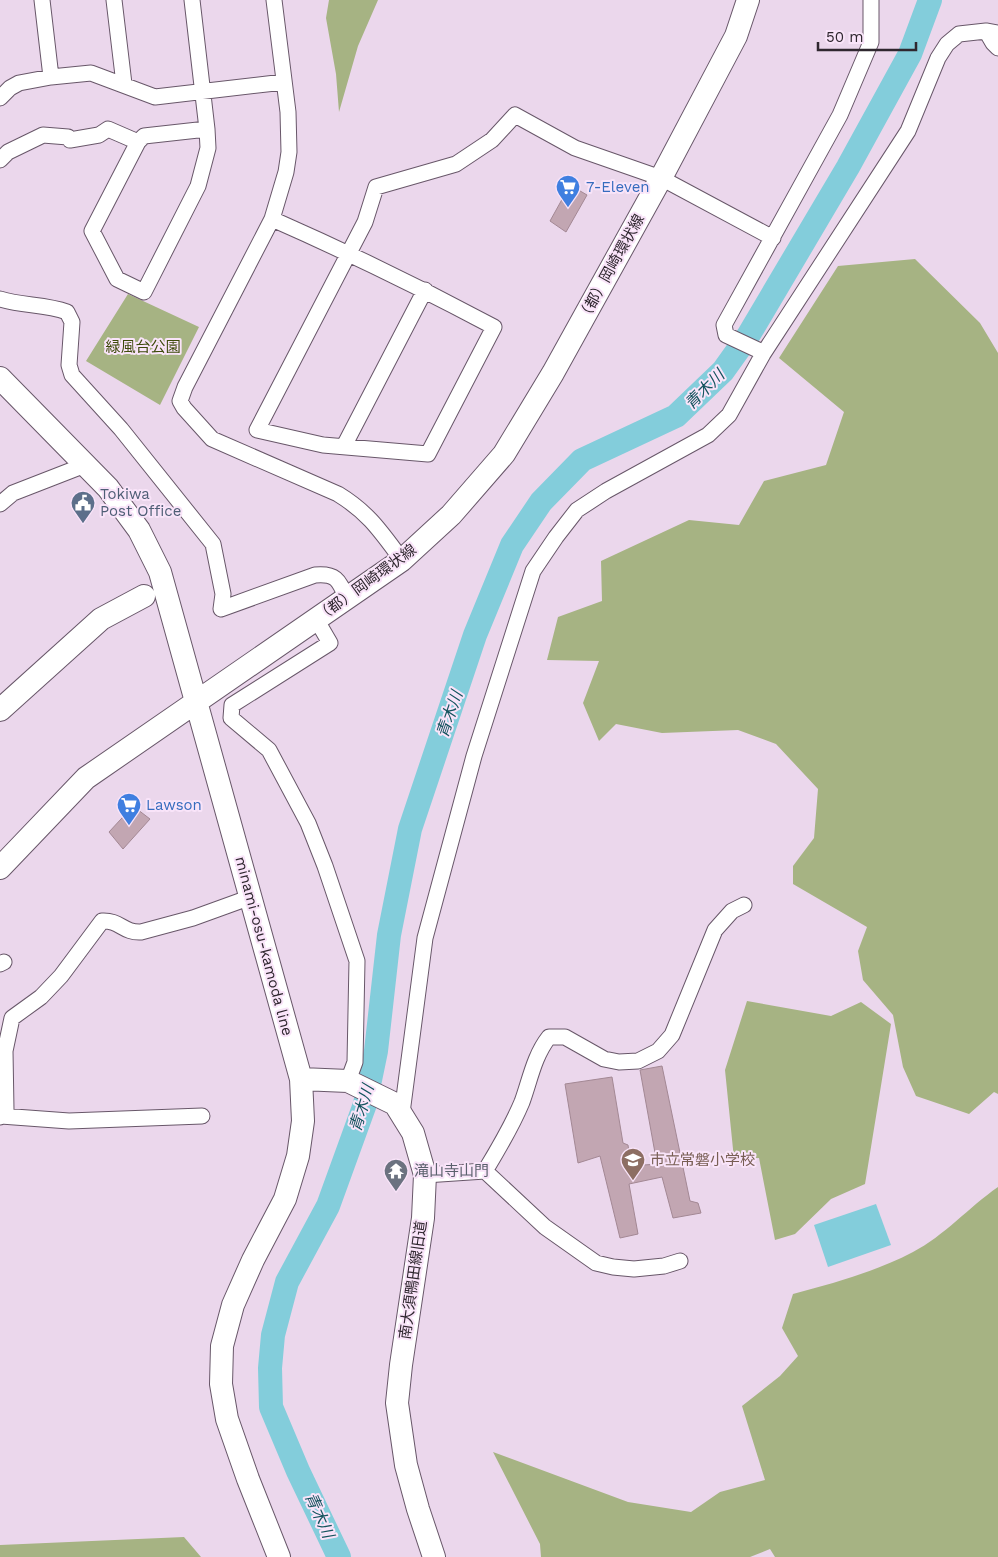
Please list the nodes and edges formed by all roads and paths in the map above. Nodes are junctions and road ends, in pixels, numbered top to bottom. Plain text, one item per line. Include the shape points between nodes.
1 (42, 0) edge
2 (114, 0) edge
3 (192, 0) edge
4 (274, 0) edge
5 (748, 0) edge
6 (871, 0) edge
7 (992, 32) edge
8 (998, 48) edge
9 (51, 77) junction
10 (284, 82) junction
11 (124, 84) junction
12 (202, 92) junction
13 (0, 98) edge
14 (207, 129) junction
15 (138, 142) junction
16 (0, 160) edge
17 (661, 178) junction
18 (272, 219) junction
19 (773, 238) junction
20 (349, 253) junction
21 (425, 290) junction
22 (0, 299) edge
23 (760, 352) junction
24 (0, 378) edge
25 (344, 446) junction
26 (85, 465) junction
27 (0, 504) edge
28 (402, 560) junction
29 (144, 596) dead end
30 (347, 599) junction
31 (316, 619) junction
32 (195, 702) junction
33 (0, 710) edge
34 (0, 868) edge
35 (251, 897) junction
36 (744, 905) dead end
37 (301, 1079) junction
38 (351, 1083) junction
39 (398, 1108) junction
40 (202, 1116) dead end
41 (1, 1117) edge
42 (485, 1171) junction
43 (425, 1175) junction
44 (680, 1261) dead end
45 (279, 1557) edge
46 (434, 1557) edge

1 - 9 street
2 - 11 street
3 - 12 street
4 - 10 street
5 - 17 street, （都）岡崎環状線 via 736,36
6 - 19 street via 871,42 840,115
7 - 8 street via 993,43
7 - 23 street via 959,34 947,44 908,131
9 - 11 street via 91,73
9 - 13 street via 19,83
10 - 12 street
10 - 18 street via 289,152
11 - 12 street via 155,97
12 - 14 street
14 - 15 street via 144,136
14 - 15 street via 208,148 198,186 144,292 117,279 92,231
15 - 16 street via 108,129 70,140 68,137 43,136 8,152
17 - 19 street
17 - 20 street via 575,148 515,115 492,140 456,164 376,187 365,222
17 - 28 street, （都）岡崎環状線 via 553,373 504,454 451,515
18 - 20 street
18 - 28 street via 180,401 212,439 355,504 372,519
19 - 23 street via 724,325 726,335
20 - 21 street
20 - 25 street via 257,430 323,445
21 - 25 street
21 - 25 street via 494,326 428,454
22 - 30 street via 67,312 72,322 69,365 72,375 121,428 213,544 222,594 221,609 321,574 330,574 336,579
23 - 39 street via 729,415 708,435 606,490 577,510 533,571 474,756 425,938
24 - 26 street, minami-osu-kamoda line
26 - 27 street via 14,492
26 - 32 street, minami-osu-kamoda line via 108,488 139,530 160,572
28 - 30 street, （都）岡崎環状線
29 - 33 street via 102,619
30 - 31 street, （都）岡崎環状線
31 - 32 street, （都）岡崎環状線
31 - 38 street via 330,643 232,705 231,718 269,750 308,824 357,961 355,1062
32 - 34 street, （都）岡崎環状線 via 86,778
32 - 35 street, minami-osu-kamoda line
35 - 37 street, minami-osu-kamoda line
35 - 41 street via 141,932 132,933 116,922 102,921 61,976 12,1018 6,1051 6,1110
36 - 42 street via 732,911 715,930 672,1034 658,1051 638,1061 619,1062 604,1059 565,1036 549,1038 540,1048 507,1135
37 - 38 street
37 - 45 street, minami-osu-kamoda line via 303,1121 298,1156 285,1199 233,1305 222,1346 221,1384 227,1419
38 - 39 street
39 - 43 street, 南大須鴨田線旧道 via 413,1133
40 - 41 street via 69,1121
42 - 43 street
42 - 44 street via 545,1226 596,1263 613,1268 634,1268 664,1266
43 - 46 street, 南大須鴨田線旧道 via 423,1218 397,1403 406,1465

